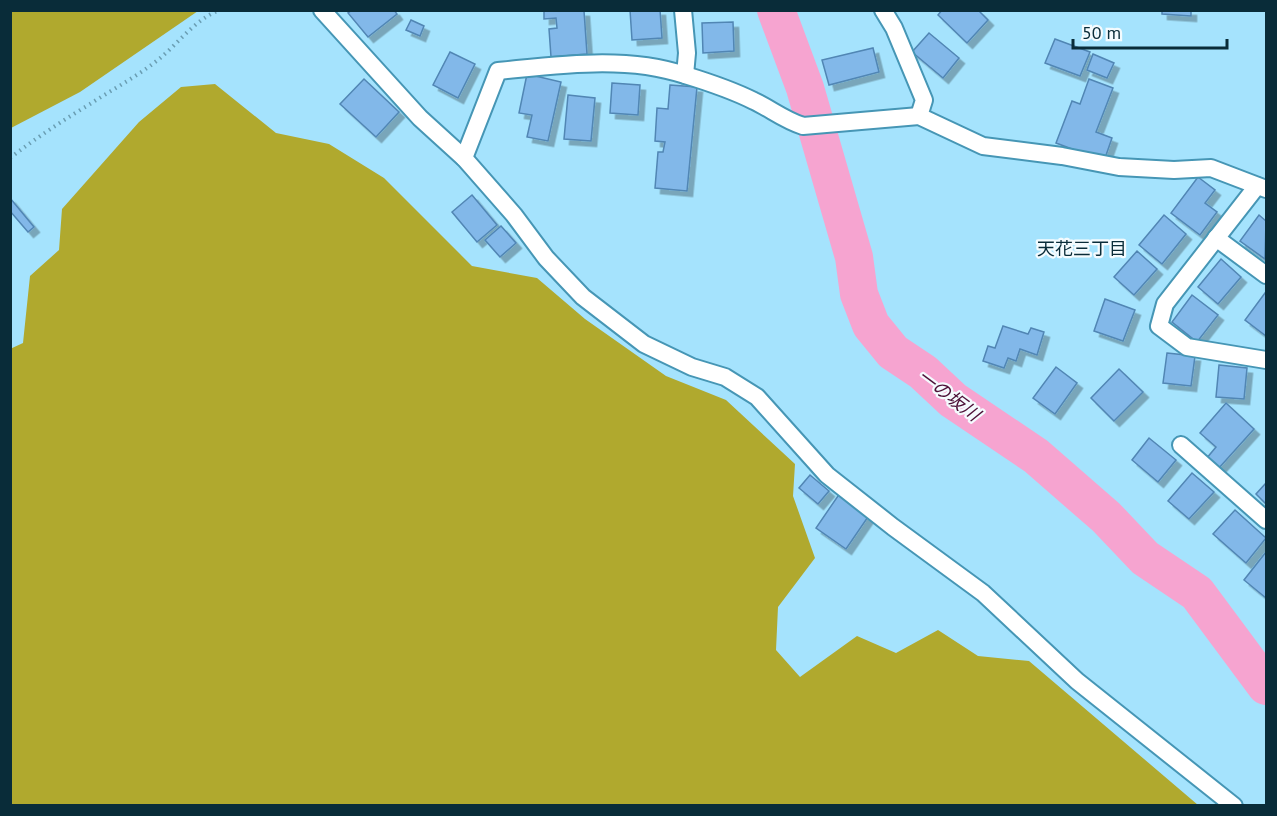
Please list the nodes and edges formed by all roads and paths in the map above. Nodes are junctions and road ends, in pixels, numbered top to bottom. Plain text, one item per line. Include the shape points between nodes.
1 (219, 10) edge
2 (322, 10) edge
3 (683, 10) edge
4 (883, 10) edge
5 (685, 75) junction
6 (919, 116) junction
7 (10, 158) edge
8 (464, 158) junction
9 (1262, 188) edge
10 (1216, 238) junction
11 (1266, 275) edge
12 (1266, 360) edge
13 (1181, 445) dead end
14 (1266, 520) edge
15 (1234, 806) edge

1 - 7 path via 160,59
2 - 8 street via 420,118
3 - 5 street
4 - 6 street via 924,100
5 - 6 street via 753,100 803,126
5 - 8 street via 660,67 612,63 498,71
6 - 9 street via 983,146 1119,167 1211,168
8 - 15 street via 546,258 584,297 644,344 692,367 725,377 757,397 827,474 983,593 1077,681
9 - 10 street
10 - 11 street
10 - 12 street via 1165,304 1159,326 1187,347
13 - 14 street

